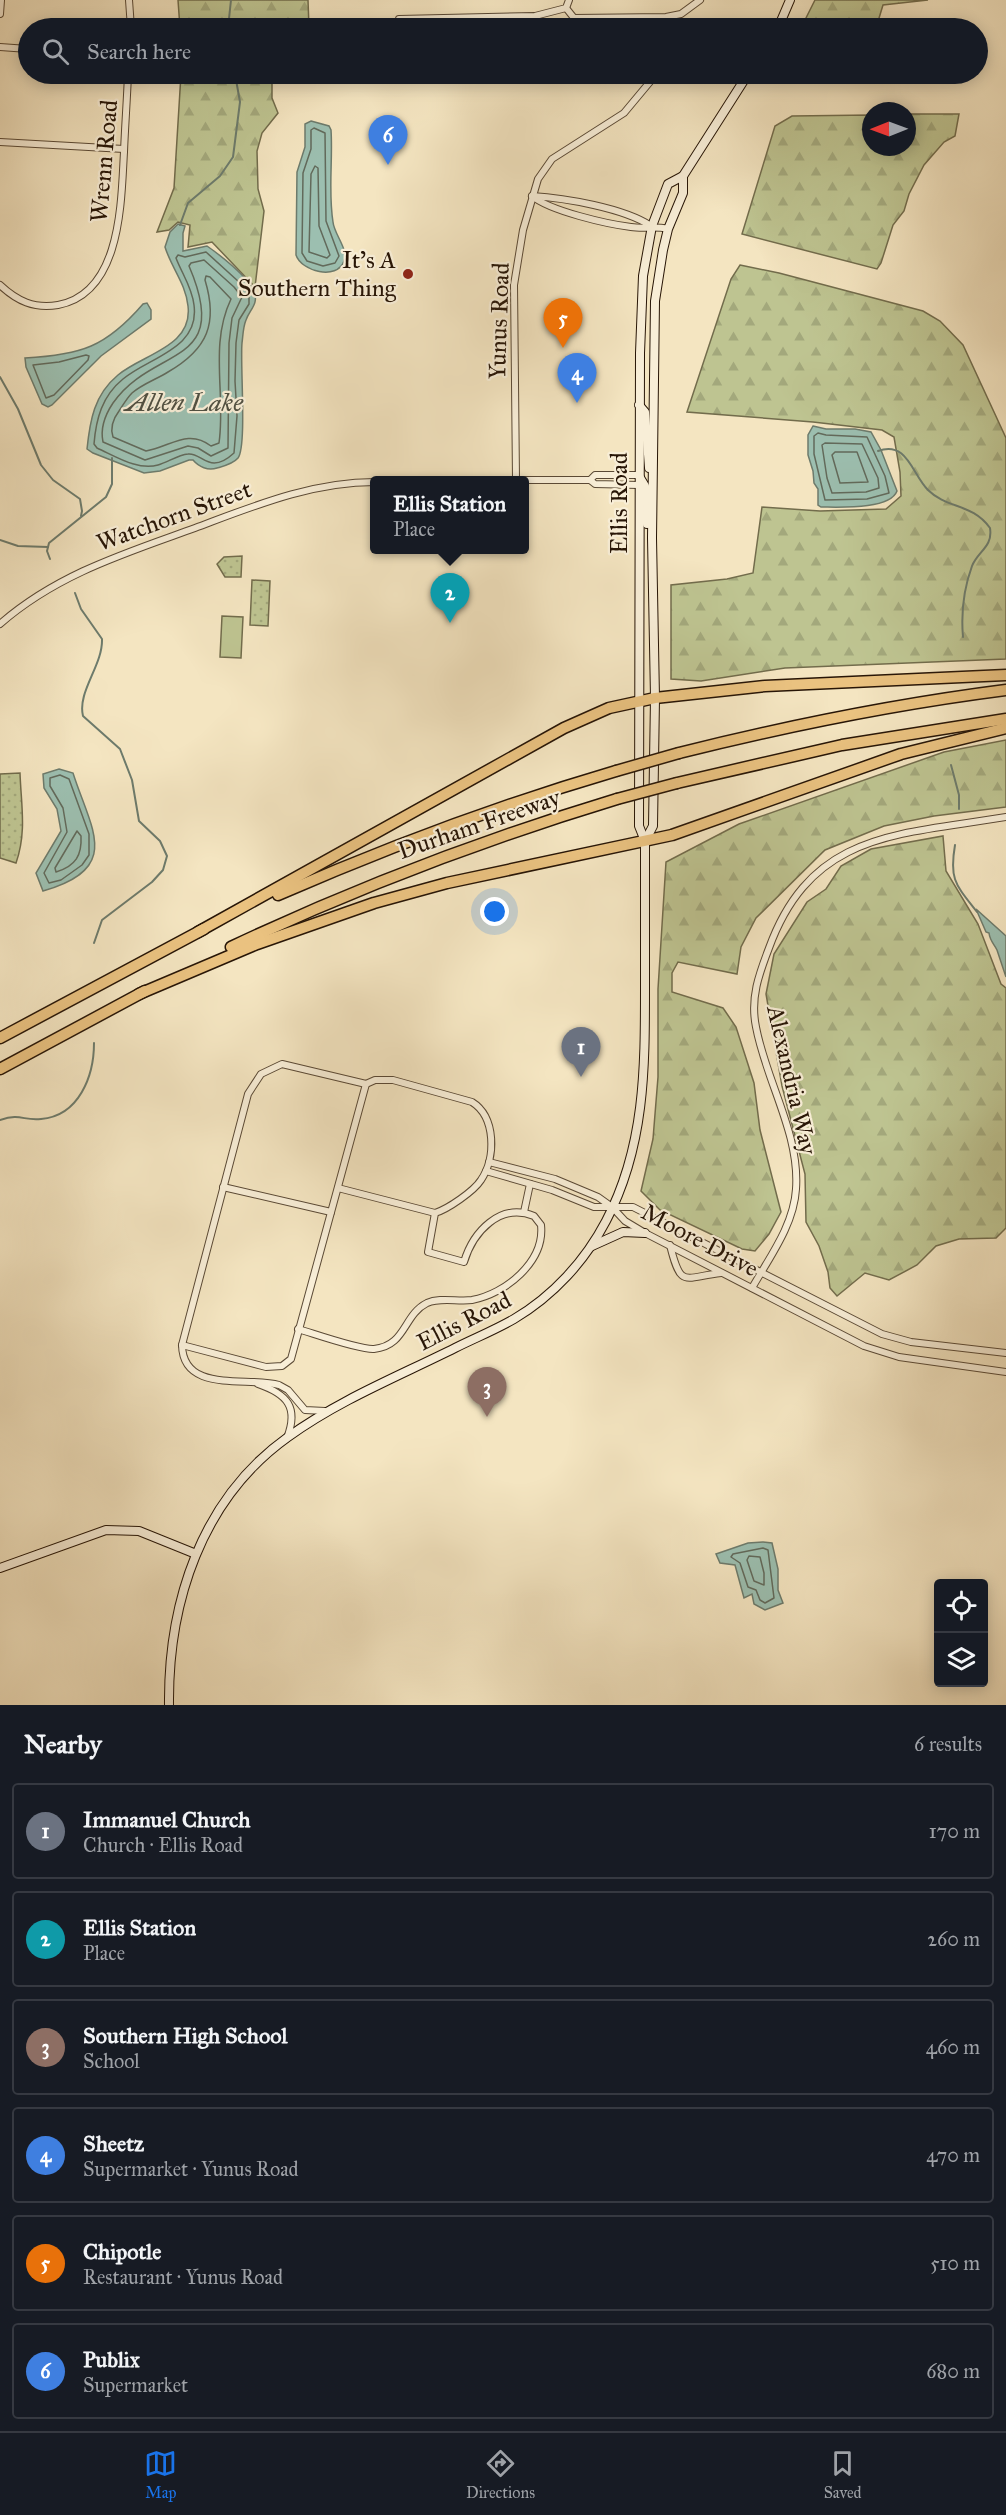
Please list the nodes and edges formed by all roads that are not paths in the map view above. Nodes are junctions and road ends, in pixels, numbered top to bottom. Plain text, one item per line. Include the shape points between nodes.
1 (1, 0) edge
2 (129, 0) edge
3 (569, 0) edge
4 (700, 0) edge
5 (790, 0) edge
6 (566, 9) junction
7 (0, 14) edge
8 (130, 18) edge
9 (445, 18) edge
10 (782, 18) edge
11 (0, 47) edge
12 (18, 48) edge
13 (127, 84) edge
14 (648, 84) edge
15 (742, 84) edge
16 (0, 142) edge
17 (124, 149) junction
18 (683, 176) junction
19 (532, 196) junction
20 (652, 226) junction
21 (668, 229) junction
22 (0, 285) edge
23 (639, 405) junction
24 (639, 475) junction
25 (516, 476) edge
26 (529, 480) edge
27 (590, 480) junction
28 (654, 480) junction
29 (370, 482) edge
30 (639, 485) junction
31 (652, 538) junction
32 (0, 624) edge
33 (1006, 675) edge
34 (1006, 690) edge
35 (656, 698) junction
36 (637, 701) junction
37 (1006, 719) edge
38 (1006, 728) edge
39 (1006, 817) edge
40 (645, 840) junction
41 (198, 932) junction
42 (139, 994) junction
43 (0, 1038) edge
44 (0, 1070) edge
45 (366, 1084) junction
46 (489, 1162) junction
47 (486, 1171) junction
48 (530, 1184) junction
49 (223, 1187) junction
50 (338, 1188) junction
51 (612, 1207) junction
52 (331, 1212) junction
53 (524, 1212) junction
54 (435, 1213) junction
55 (645, 1233) junction
56 (670, 1245) junction
57 (591, 1246) junction
58 (762, 1271) junction
59 (722, 1273) junction
60 (752, 1288) junction
61 (298, 1329) junction
62 (182, 1345) junction
63 (1006, 1353) edge
64 (1006, 1372) edge
65 (254, 1383) junction
66 (328, 1411) junction
67 (287, 1438) junction
68 (195, 1554) junction
69 (0, 1568) edge
70 (169, 1705) edge

1 - 7 street
2 - 8 street
3 - 6 street
4 - 6 street via 681,14 666,17 574,18
5 - 10 main road
6 - 9 street via 536,16
11 - 12 street
13 - 17 street, Wrenn Road
14 - 19 street, Yunus Road via 624,113 552,159 538,178
15 - 18 main road, Ellis Road
16 - 17 street
17 - 22 street, Wrenn Road via 115,239 102,271 89,288 71,301 51,306 15,299
18 - 20 main road, Ellis Road via 668,184
18 - 21 main road, Ellis Road via 683,193
19 - 20 street via 632,214
19 - 20 street via 550,207 592,218 632,227
19 - 25 street, Yunus Road via 514,285
20 - 21 street
20 - 23 main road, Ellis Road via 643,276
21 - 28 main road, Ellis Road via 656,301
23 - 24 main road, Ellis Road
23 - 28 main road via 645,412 649,468
24 - 27 street via 595,475
24 - 30 main road, Ellis Road
24 - 31 main road via 645,486
26 - 27 street
27 - 30 street via 595,484
28 - 31 main road, Ellis Road
29 - 32 street, Watchorn Street via 333,484 294,493 96,563 40,593
30 - 36 main road, Ellis Road
31 - 35 main road, Ellis Road
33 - 35 highway via 765,686
34 - 41 highway, Durham Freeway, bridge via 837,717 616,771 394,846
35 - 36 highway
35 - 40 main road, Ellis Road via 652,826
36 - 40 main road, Ellis Road via 639,826
36 - 41 highway via 609,708 564,728
37 - 42 highway, Durham Freeway, bridge via 842,745 617,800 488,841 357,891
38 - 40 highway via 902,754 685,831
39 - 58 street, Alexandria Way via 917,829 862,844 846,851 795,894 776,930 754,995 756,1026 790,1139 796,1190 782,1236
40 - 42 highway via 374,903 257,944
40 - 51 main road, Ellis Road via 644,1084 633,1146
41 - 43 highway, Durham Freeway
42 - 44 highway, Durham Freeway
45 - 46 street via 393,1080 464,1098 478,1106 490,1132
45 - 49 street via 282,1064 261,1074 248,1094
45 - 50 street
46 - 47 street
46 - 51 street via 555,1179
47 - 48 street
47 - 54 street via 476,1186
48 - 51 street via 594,1207
48 - 53 street
49 - 52 street
49 - 62 street
50 - 52 street
50 - 54 street
51 - 55 street, Moore Drive
51 - 57 main road, Ellis Road
51 - 58 street, Moore Drive via 633,1207
52 - 61 street
53 - 54 street via 511,1212 495,1219 472,1240 464,1262 428,1252
53 - 61 street via 541,1225 537,1250 525,1268 498,1292 474,1299 429,1302 416,1312 398,1339 374,1349
55 - 56 street, Moore Drive
55 - 57 main road via 623,1232
56 - 59 street, Moore Drive
56 - 59 street via 677,1270 684,1278
57 - 66 main road, Ellis Road via 571,1272 528,1310
58 - 60 street, Alexandria Way
58 - 63 street, Moore Drive via 882,1334 910,1342
59 - 60 street, Moore Drive
60 - 64 street, Moore Drive via 888,1355
61 - 62 street via 291,1359 277,1368
62 - 65 street via 187,1365 204,1378
65 - 66 street via 279,1384 305,1410
65 - 67 street via 273,1390 287,1402 293,1417
66 - 67 main road, Ellis Road
67 - 68 main road, Ellis Road via 258,1461 225,1502
68 - 69 main road via 139,1531 106,1530
68 - 70 main road, Ellis Road via 175,1625

